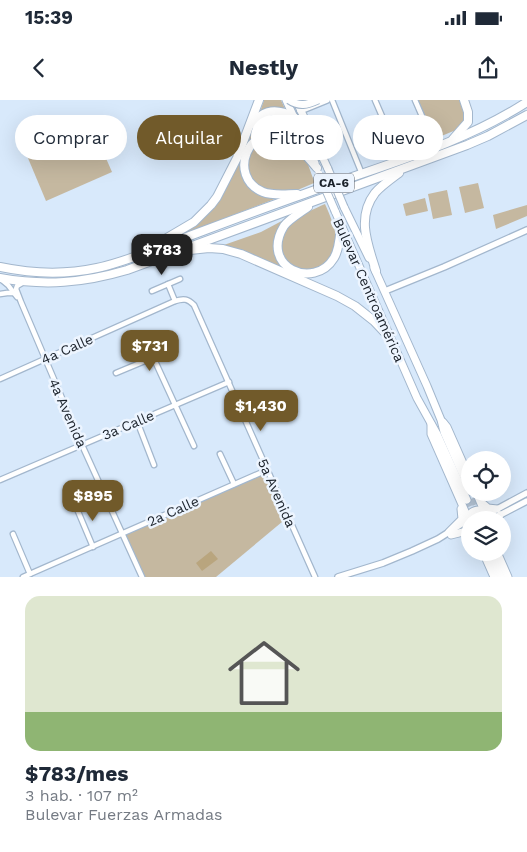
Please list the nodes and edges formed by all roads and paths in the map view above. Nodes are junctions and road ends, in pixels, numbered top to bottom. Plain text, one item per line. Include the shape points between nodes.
1 (259, 100) edge
2 (287, 100) edge
3 (296, 100) edge
4 (318, 100) edge
5 (327, 100) edge
6 (332, 100) edge
7 (375, 100) edge
8 (415, 100) edge
9 (464, 100) edge
10 (527, 102) edge
11 (300, 111) junction
12 (262, 115) edge
13 (290, 115) edge
14 (293, 115) edge
15 (381, 115) edge
16 (422, 115) edge
17 (527, 115) edge
18 (250, 125) joint
19 (452, 141) junction
20 (313, 160) edge
21 (404, 169) junction
22 (318, 171) junction
23 (362, 174) junction
24 (304, 193) junction
25 (314, 202) junction
26 (341, 224) junction
27 (527, 230) edge
28 (173, 253) junction
29 (137, 256) junction
30 (0, 267) edge
31 (376, 271) junction
32 (0, 278) edge
33 (180, 279) dead end
34 (30, 282) junction
35 (168, 284) junction
36 (152, 291) dead end
37 (385, 291) junction
38 (14, 293) junction
39 (0, 294) edge
40 (175, 300) junction
41 (189, 300) joint
42 (21, 302) junction
43 (390, 338) junction
44 (45, 359) junction
45 (116, 373) dead end
46 (0, 379) edge
47 (229, 382) junction
48 (175, 405) junction
49 (441, 420) junction
50 (137, 421) junction
51 (432, 424) junction
52 (82, 445) junction
53 (194, 446) dead end
54 (220, 454) dead end
55 (461, 459) edge
56 (154, 465) dead end
57 (267, 470) junction
58 (461, 470) edge
59 (461, 475) edge
60 (0, 480) edge
61 (234, 484) junction
62 (456, 492) junction
63 (527, 493) edge
64 (479, 501) edge
65 (527, 501) edge
66 (76, 508) dead end
67 (464, 511) edge
68 (492, 511) edge
69 (503, 511) edge
70 (506, 511) edge
71 (461, 530) edge
72 (461, 532) edge
73 (450, 533) junction
74 (12, 534) dead end
75 (122, 534) junction
76 (93, 547) junction
77 (487, 561) edge
78 (494, 561) edge
79 (502, 561) edge
80 (506, 561) edge
81 (30, 574) junction
82 (23, 577) edge
83 (142, 577) edge
84 (315, 577) edge
85 (338, 577) edge
86 (494, 577) edge
87 (501, 577) edge
88 (508, 577) edge
89 (512, 577) edge

1 - 18 highway
2 - 4 main road, bridge via 302,105
2 - 14 main road, Bulevar Centroamérica
3 - 11 main road, Bulevar Centroamérica
5 - 11 street
6 - 23 street
7 - 15 street
8 - 16 street
9 - 19 highway via 468,122
10 - 19 highway, CA-6 via 495,122
11 - 31 main road, Bulevar Centroamérica, bridge
12 - 13 highway via 275,111
17 - 21 highway, CA-6 via 467,146
18 - 29 highway via 217,197 203,215
19 - 23 highway, CA-6
20 - 22 main road, Bulevar Centroamérica
21 - 25 highway, CA-6
21 - 31 highway via 376,193 367,208 364,222 366,237
22 - 24 highway via 286,138 264,136 250,145 244,166 256,188 269,194
22 - 26 main road, Bulevar Centroamérica, bridge
23 - 24 highway, CA-6
24 - 29 highway, CA-6
25 - 26 highway via 285,224 277,245 284,265 295,272 306,273 326,268 336,256
25 - 28 highway, CA-6
26 - 43 main road, Bulevar Centroamérica
27 - 37 street
28 - 34 highway, CA-6 via 98,278
28 - 43 highway via 209,248 241,254 355,306
29 - 30 highway, CA-6 via 97,268 61,273
31 - 37 main road, Bulevar Centroamérica
32 - 34 highway, CA-6
32 - 38 street, 4a Avenida
33 - 35 street
34 - 42 street via 17,286
35 - 36 street
35 - 40 street
37 - 49 main road, Bulevar Centroamérica
38 - 39 street
38 - 42 street, 4a Avenida
40 - 41 street, 4a Calle
40 - 44 street, 4a Calle
41 - 47 street, 5a Avenida
42 - 44 street, 4a Avenida
43 - 51 main road, Bulevar Centroamérica
44 - 46 street, 4a Calle
44 - 52 street, 4a Avenida
45 - 48 street via 153,358
47 - 48 street, 3a Calle
47 - 57 street, 5a Avenida
48 - 50 street, 3a Calle
48 - 53 street
49 - 55 main road, Bulevar Centroamérica
49 - 58 main road, Bulevar Centroamérica
50 - 52 street, 3a Calle
50 - 56 street
51 - 59 main road, Bulevar Centroamérica
51 - 62 main road, Bulevar Centroamérica via 431,434
52 - 60 street, 3a Calle
52 - 75 street, 4a Avenida
54 - 61 street
57 - 61 street, 2a Calle
57 - 84 street, 5a Avenida
61 - 75 street, 2a Calle
62 - 67 main road, Bulevar Centroamérica
62 - 73 main road via 462,518
63 - 69 street
64 - 68 main road
65 - 70 street
66 - 76 street
71 - 73 street
72 - 73 main road
73 - 85 street via 383,563
74 - 81 street
75 - 76 street, 2a Calle
75 - 83 street, 4a Avenida
76 - 81 street, 2a Calle
77 - 86 main road
78 - 87 main road
79 - 88 main road
80 - 89 main road
81 - 82 street, 2a Calle

